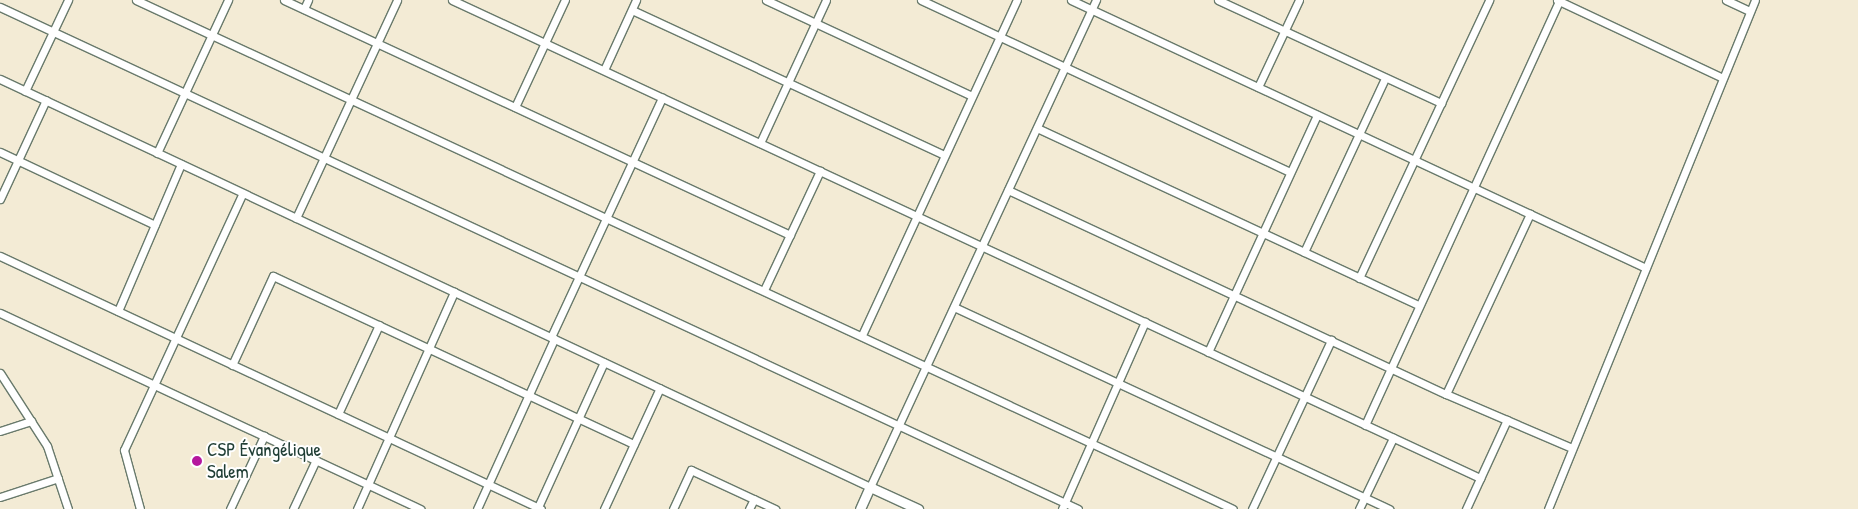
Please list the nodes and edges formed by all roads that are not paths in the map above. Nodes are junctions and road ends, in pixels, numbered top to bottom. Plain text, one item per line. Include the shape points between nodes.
1 (68, 0) edge
2 (136, 0) edge
3 (228, 0) edge
4 (284, 0) edge
5 (308, 0) edge
6 (397, 0) edge
7 (452, 0) edge
8 (565, 0) edge
9 (636, 0) edge
10 (766, 0) edge
11 (826, 0) edge
12 (921, 0) edge
13 (1017, 0) edge
14 (1070, 0) edge
15 (1096, 0) edge
16 (1218, 0) edge
17 (1299, 0) edge
18 (1489, 0) edge
19 (1726, 0) edge
20 (1754, 0) edge
21 (1558, 1) edge
22 (0, 8) edge
23 (304, 9) junction
24 (632, 10) junction
25 (1092, 10) junction
26 (1750, 11) junction
27 (815, 23) junction
28 (1284, 31) junction
29 (53, 32) junction
30 (212, 35) junction
31 (1000, 37) junction
32 (377, 43) junction
33 (545, 43) junction
34 (1065, 67) junction
35 (604, 70) junction
36 (1385, 78) junction
37 (1723, 78) junction
38 (0, 79) edge
39 (788, 82) junction
40 (1258, 87) junction
41 (26, 91) junction
42 (184, 93) junction
43 (972, 96) junction
44 (662, 98) junction
45 (46, 100) junction
46 (351, 100) junction
47 (1441, 103) junction
48 (515, 107) junction
49 (1317, 115) junction
50 (1037, 128) junction
51 (1358, 134) junction
52 (760, 143) junction
53 (0, 152) edge
54 (157, 153) junction
55 (944, 155) junction
56 (324, 158) junction
57 (18, 160) junction
58 (1414, 160) junction
59 (632, 162) junction
60 (181, 164) junction
61 (820, 171) junction
62 (1290, 172) junction
63 (1473, 187) junction
64 (1008, 190) junction
65 (243, 193) junction
66 (0, 199) edge
67 (1530, 214) junction
68 (916, 216) junction
69 (296, 218) junction
70 (606, 219) junction
71 (155, 225) junction
72 (1262, 232) junction
73 (790, 235) junction
74 (982, 246) junction
75 (1304, 252) junction
76 (0, 256) edge
77 (1646, 268) junction
78 (579, 277) junction
79 (1360, 278) junction
80 (764, 290) junction
81 (454, 292) junction
82 (1233, 295) junction
83 (1418, 305) junction
84 (954, 307) junction
85 (118, 311) junction
86 (0, 313) edge
87 (1145, 322) junction
88 (379, 325) junction
89 (862, 334) junction
90 (175, 338) junction
91 (552, 338) junction
92 (1331, 340) junction
93 (429, 348) junction
94 (1208, 352) junction
95 (604, 362) junction
96 (232, 364) junction
97 (926, 367) junction
98 (1389, 368) junction
99 (0, 373) edge
100 (1118, 383) junction
101 (154, 385) junction
102 (660, 388) junction
103 (1446, 394) junction
104 (529, 395) junction
105 (1304, 397) junction
106 (338, 414) junction
107 (578, 418) junction
108 (1507, 420) junction
109 (31, 421) junction
110 (1365, 425) junction
111 (898, 426) junction
112 (0, 431) edge
113 (264, 436) junction
114 (388, 438) junction
115 (1392, 438) junction
116 (634, 444) junction
117 (1091, 444) junction
118 (1572, 448) junction
119 (1276, 457) junction
120 (316, 460) junction
121 (58, 478) junction
122 (1480, 478) junction
123 (368, 484) junction
124 (488, 484) junction
125 (870, 487) junction
126 (0, 496) edge
127 (1364, 498) junction
128 (754, 499) junction
129 (1063, 506) edge
130 (412, 507) edge
131 (540, 508) edge
132 (68, 509) edge
133 (140, 509) edge
134 (230, 509) edge
135 (293, 509) edge
136 (356, 509) edge
137 (421, 509) edge
138 (477, 509) edge
139 (604, 509) edge
140 (673, 509) edge
141 (749, 509) edge
142 (775, 509) edge
143 (860, 509) edge
144 (918, 509) edge
145 (1078, 509) edge
146 (1233, 509) edge
147 (1252, 509) edge
148 (1359, 509) edge
149 (1389, 509) edge
150 (1466, 509) edge
151 (1548, 509) edge

1 - 29 street
2 - 30 street
3 - 30 street
4 - 23 street
5 - 23 street
6 - 32 street
7 - 33 street
8 - 33 street
9 - 24 street
10 - 27 street
11 - 27 street
12 - 31 street
13 - 31 street
14 - 25 street
15 - 25 street
16 - 28 street
17 - 28 street
18 - 47 street
19 - 26 street
20 - 26 street
21 - 37 street
21 - 63 street
22 - 29 street
23 - 32 street
24 - 35 street
24 - 39 street
25 - 34 street
25 - 40 street
26 - 37 street
27 - 39 street
27 - 43 street
28 - 36 street
28 - 40 street
29 - 41 street
29 - 42 street
30 - 42 street
30 - 46 street
31 - 34 street
31 - 43 street
32 - 46 street
32 - 48 street
33 - 35 street
33 - 48 street
34 - 50 street
34 - 62 street
35 - 44 street
36 - 47 street
36 - 51 street
37 - 77 street
38 - 41 street
39 - 52 street
39 - 55 street
40 - 49 street
41 - 45 street
42 - 54 street
42 - 56 street
43 - 55 street
44 - 52 street
44 - 59 street
45 - 54 street
45 - 57 street
46 - 56 street
46 - 70 street
47 - 58 street
48 - 59 street
49 - 51 street
49 - 62 street
50 - 64 street
50 - 72 street
51 - 58 street
51 - 75 street
52 - 61 street
53 - 57 street
54 - 60 street
55 - 68 street
56 - 69 street
56 - 78 street
57 - 66 street
57 - 71 street
58 - 63 street
58 - 79 street
59 - 70 street
59 - 73 street
60 - 65 street
60 - 71 street
61 - 68 street
61 - 73 street
62 - 72 street
63 - 67 street
63 - 83 street
64 - 74 street
64 - 82 street
65 - 69 street
65 - 90 street
67 - 77 street
67 - 103 street
68 - 74 street
68 - 89 street
69 - 81 street
70 - 78 street
70 - 80 street
71 - 85 street
72 - 75 street
72 - 82 street
73 - 80 street
74 - 84 street
74 - 87 street
75 - 79 street
76 - 85 street
77 - 118 street
78 - 91 street
78 - 111 street
79 - 83 street
80 - 89 street
81 - 91 street
81 - 93 street
82 - 92 street
82 - 94 street
83 - 98 street
84 - 97 street
84 - 100 street
85 - 90 street
86 - 101 street
87 - 94 street
87 - 100 street
88 - 93 street
88 - 96 street via 273,276
88 - 106 street
89 - 97 street
90 - 96 street
90 - 101 street
91 - 95 street
91 - 104 street
92 - 98 street
92 - 105 street
93 - 104 street
93 - 114 street
94 - 105 street
95 - 102 street
95 - 107 street
96 - 106 street
97 - 111 street
97 - 117 street
98 - 103 street
98 - 110 street
99 - 109 street
100 - 117 street
100 - 119 street
101 - 113 street
101 - 133 street via 124,450
102 - 116 street
102 - 125 street
103 - 108 street
104 - 107 street
104 - 124 street
105 - 110 street
105 - 119 street
106 - 114 street
107 - 116 street
107 - 131 street
108 - 118 street
108 - 122 street
109 - 112 street
109 - 121 street via 47,446
110 - 115 street
111 - 125 street
111 - 129 street
113 - 120 street
113 - 134 street
114 - 123 street
114 - 124 street
115 - 122 street
115 - 127 street
116 - 139 street
117 - 129 street
117 - 146 street
118 - 151 street
119 - 127 street
119 - 147 street
120 - 123 street
120 - 135 street
121 - 126 street
121 - 132 street
122 - 150 street
123 - 130 street
123 - 136 street
124 - 131 street
124 - 138 street
125 - 143 street
125 - 144 street
127 - 148 street
127 - 149 street
128 - 140 street via 691,470
128 - 141 street
128 - 142 street
129 - 145 street
130 - 137 street

